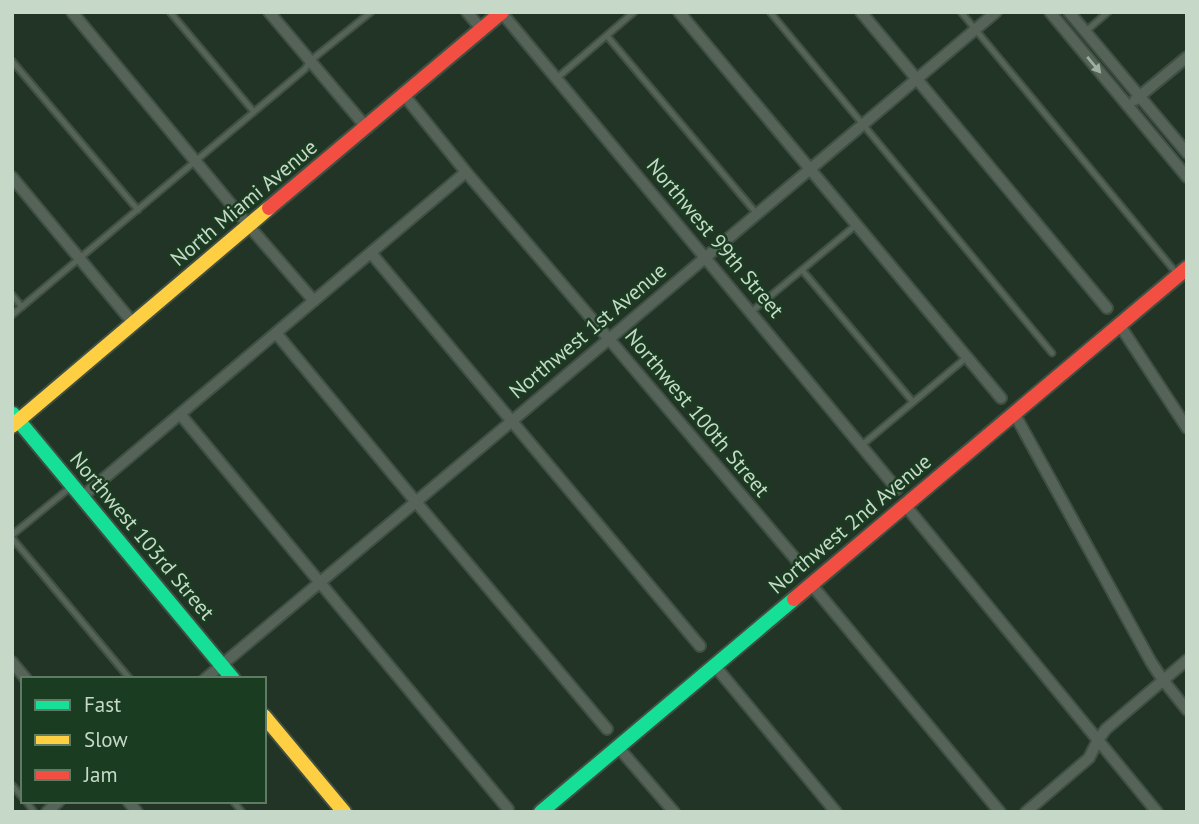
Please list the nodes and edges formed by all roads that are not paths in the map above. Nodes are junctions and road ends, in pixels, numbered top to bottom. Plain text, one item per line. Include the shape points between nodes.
1 (72, 12) edge
2 (170, 12) edge
3 (269, 12) edge
4 (467, 12) edge
5 (502, 12) edge
6 (634, 12) edge
7 (679, 12) edge
8 (769, 12) edge
9 (861, 12) edge
10 (961, 12) edge
11 (996, 12) edge
12 (1051, 12) edge
13 (1069, 12) edge
14 (1108, 12) edge
15 (369, 13) edge
16 (482, 30) junction
17 (975, 30) junction
18 (1086, 32) junction
19 (607, 36) junction
20 (1187, 57) edge
21 (12, 61) edge
22 (310, 61) junction
23 (557, 78) junction
24 (916, 79) junction
25 (404, 95) junction
26 (1139, 96) junction
27 (1128, 106) junction
28 (254, 112) junction
29 (863, 124) junction
30 (366, 127) junction
31 (1187, 153) edge
32 (196, 161) junction
33 (809, 169) junction
34 (466, 172) junction
35 (12, 177) edge
36 (1187, 177) edge
37 (138, 210) junction
38 (757, 214) junction
39 (856, 225) junction
40 (249, 226) junction
41 (371, 253) junction
42 (705, 257) junction
43 (80, 258) junction
44 (802, 270) junction
45 (1183, 271) edge
46 (12, 295) edge
47 (314, 301) junction
48 (22, 307) junction
49 (1107, 308) dead end
50 (751, 312) junction
51 (12, 315) edge
52 (133, 323) junction
53 (1119, 324) junction
54 (276, 333) junction
55 (609, 338) junction
56 (1052, 353) dead end
57 (967, 357) junction
58 (1001, 398) dead end
59 (913, 402) junction
60 (1014, 413) junction
61 (180, 414) junction
62 (14, 420) edge
63 (512, 421) junction
64 (1187, 428) edge
65 (861, 445) junction
66 (897, 489) dead end
67 (77, 491) junction
68 (416, 502) junction
69 (905, 505) junction
70 (12, 537) edge
71 (799, 564) dead end
72 (320, 581) junction
73 (811, 584) junction
74 (700, 646) dead end
75 (1187, 660) edge
76 (12, 662) edge
77 (222, 665) junction
78 (715, 666) junction
79 (24, 677) edge
80 (128, 677) edge
81 (207, 677) edge
82 (231, 677) edge
83 (1163, 680) junction
84 (1187, 710) edge
85 (266, 718) edge
86 (607, 729) dead end
87 (1098, 740) junction
88 (618, 747) junction
89 (508, 809) dead end
90 (344, 812) edge
91 (541, 812) edge
92 (674, 812) edge
93 (836, 812) edge
94 (1000, 812) edge
95 (1026, 812) edge
96 (1157, 812) edge

1 - 32 street
2 - 28 lane
3 - 22 street
4 - 16 street
5 - 16 main road, North Miami Avenue
5 - 23 street, Northwest 99th Street
6 - 19 lane
7 - 33 street
8 - 29 lane
9 - 24 street
10 - 17 lane
11 - 17 street, Northwest 1st Avenue
12 -> 27 street
13 - 18 street
14 - 18 lane
15 - 22 lane
16 - 25 main road, North Miami Avenue
17 - 24 street, Northwest 1st Avenue
17 - 45 lane
18 - 26 street
19 - 23 lane
19 - 38 lane
20 - 26 street
21 - 37 lane
22 - 28 lane
22 - 30 street
23 - 42 street, Northwest 99th Street
24 - 29 street, Northwest 1st Avenue
24 - 49 street
25 - 30 main road, North Miami Avenue
25 - 34 street, Northwest 100th Street
26 - 27 street
26 - 31 street
27 - 36 street
28 - 32 lane
29 - 33 street, Northwest 1st Avenue
29 - 56 lane
30 - 40 main road, North Miami Avenue
32 - 37 lane
32 - 40 street
33 - 38 street, Northwest 1st Avenue
33 - 39 street
34 - 41 street
34 - 55 street, Northwest 100th Street
35 - 43 street
37 - 43 lane
38 - 42 street, Northwest 1st Avenue
39 - 44 lane
39 - 57 street
40 - 47 street
40 - 52 main road, North Miami Avenue
41 - 47 street
41 - 63 street
42 - 50 street, Northwest 99th Street
42 - 55 street, Northwest 1st Avenue
43 - 48 lane
43 - 52 street
44 - 50 lane
44 - 59 lane
45 - 53 main road, Northwest 2nd Avenue
46 - 48 lane
47 - 54 street
48 - 51 lane
50 - 65 street, Northwest 99th Street
52 - 62 main road, North Miami Avenue
53 - 60 main road, Northwest 2nd Avenue
53 - 64 street
54 - 61 street
54 - 68 street
55 - 63 street, Northwest 1st Avenue
55 - 71 street, Northwest 100th Street
57 - 58 street
57 - 59 lane
59 - 65 lane
60 - 69 main road, Northwest 2nd Avenue
60 - 83 street
61 - 67 street
61 - 72 street
62 - 67 main road, Northwest 103rd Street
63 - 68 street, Northwest 1st Avenue
63 - 74 street
65 - 66 street, Northwest 99th Street
67 - 70 lane
67 - 77 main road, Northwest 103rd Street
68 - 72 street, Northwest 1st Avenue
68 - 86 street
69 - 73 main road, Northwest 2nd Avenue
69 - 87 street
70 - 80 lane
72 - 77 street, Northwest 1st Avenue
72 - 89 street
73 - 78 main road, Northwest 2nd Avenue
73 - 94 street
75 - 83 street
76 - 79 street
77 - 81 street, Northwest 1st Avenue
77 - 82 main road, Northwest 103rd Street
78 - 88 main road, Northwest 2nd Avenue
78 - 93 street
83 - 84 street
83 - 87 street
85 - 90 main road
87 - 95 street via 1089,758
87 - 96 street
88 - 91 main road, Northwest 2nd Avenue
88 - 92 street

